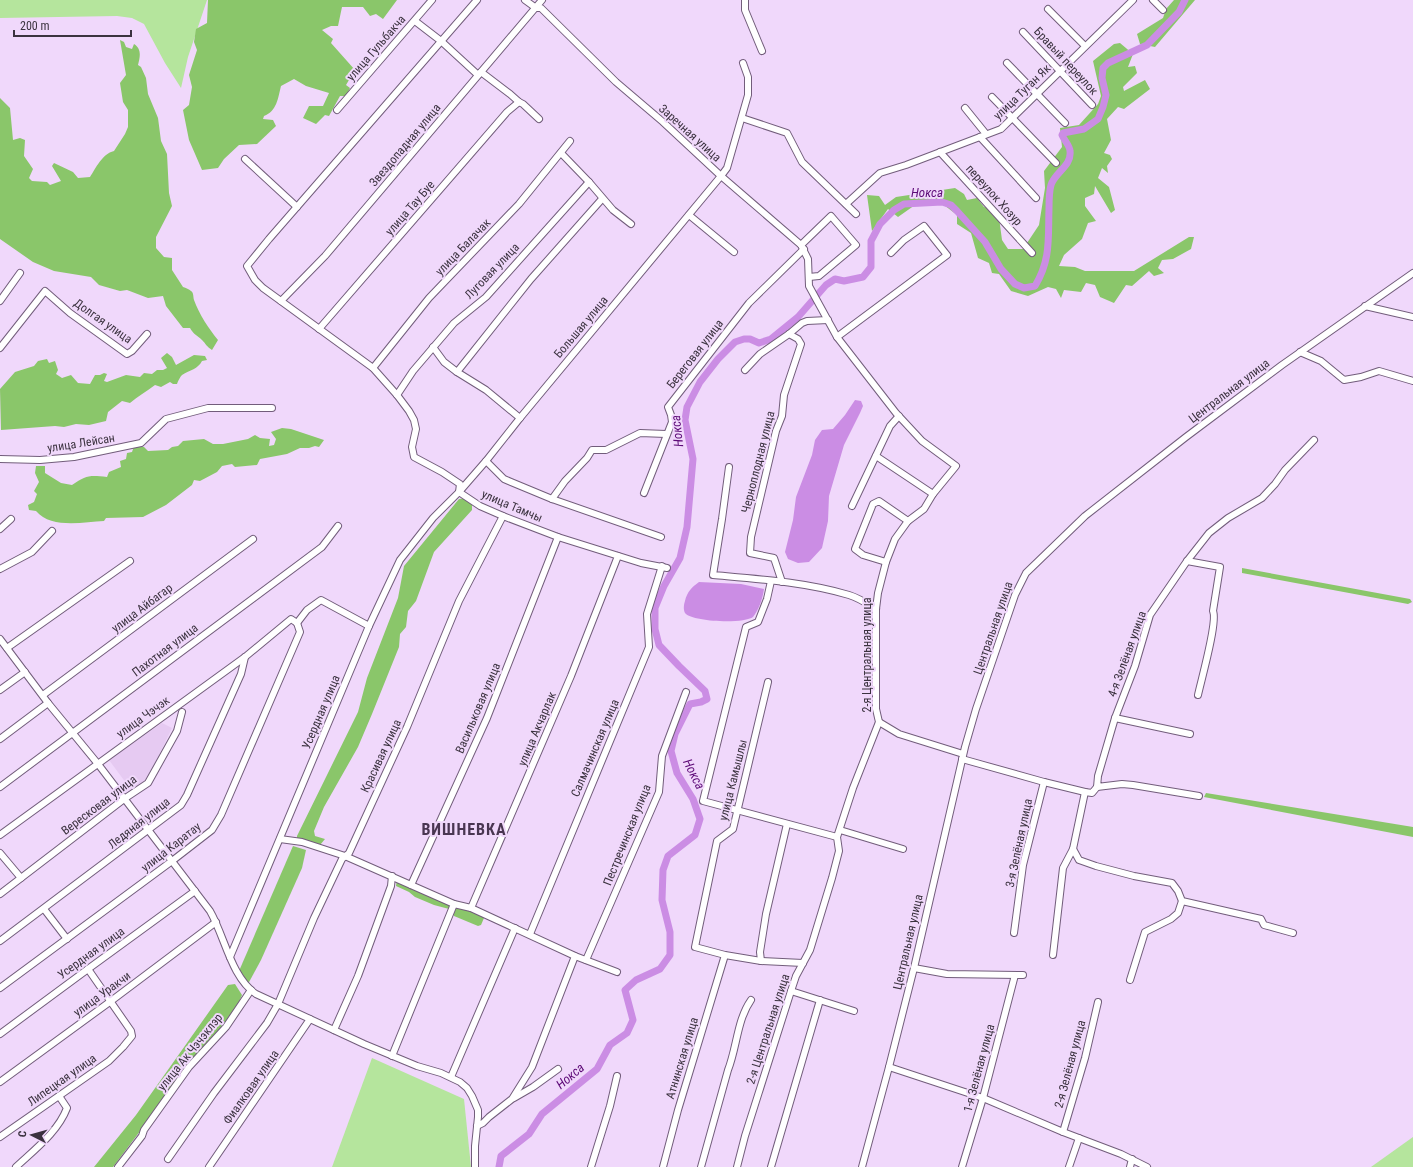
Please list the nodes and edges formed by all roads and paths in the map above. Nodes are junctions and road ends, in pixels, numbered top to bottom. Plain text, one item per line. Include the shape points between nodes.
1 (432, 0) edge
2 (477, 0) edge
3 (525, 0) edge
4 (542, 0) edge
5 (745, 0) edge
6 (1132, 0) edge
7 (1153, 0) edge
8 (536, 8) junction
9 (1048, 9) dead end
10 (1162, 10) dead end
11 (415, 21) junction
12 (1023, 32) dead end
13 (441, 41) junction
14 (1085, 46) junction
15 (762, 51) dead end
16 (743, 63) dead end
17 (1007, 63) dead end
18 (1060, 71) junction
19 (480, 74) junction
20 (1037, 94) junction
21 (992, 97) dead end
22 (519, 102) junction
23 (1092, 106) dead end
24 (965, 108) dead end
25 (337, 110) dead end
26 (742, 118) junction
27 (1012, 118) junction
28 (539, 119) dead end
29 (1065, 123) dead end
30 (986, 134) junction
31 (980, 137) junction
32 (570, 142) dead end
33 (940, 152) junction
34 (561, 153) junction
35 (245, 159) dead end
36 (1056, 163) dead end
37 (722, 176) junction
38 (588, 182) junction
39 (1036, 198) dead end
40 (602, 199) junction
41 (846, 204) junction
42 (297, 207) junction
43 (856, 214) dead end
44 (689, 215) junction
45 (631, 224) dead end
46 (802, 247) junction
47 (734, 252) dead end
48 (891, 253) dead end
49 (1032, 253) dead end
50 (20, 273) dead end
51 (1413, 273) edge
52 (808, 277) junction
53 (0, 301) edge
54 (281, 301) junction
55 (1365, 306) junction
56 (1413, 317) edge
57 (826, 318) junction
58 (319, 329) junction
59 (147, 334) dead end
60 (789, 334) junction
61 (837, 337) junction
62 (433, 347) junction
63 (0, 348) edge
64 (1300, 352) junction
65 (372, 368) junction
66 (745, 370) dead end
67 (457, 372) junction
68 (1413, 381) edge
69 (396, 395) junction
70 (272, 408) dead end
71 (899, 416) junction
72 (520, 418) junction
73 (666, 434) junction
74 (1314, 440) dead end
75 (876, 456) junction
76 (0, 460) edge
77 (486, 461) junction
78 (729, 467) dead end
79 (459, 492) junction
80 (644, 493) dead end
81 (933, 494) junction
82 (552, 499) junction
83 (852, 506) dead end
84 (503, 516) junction
85 (11, 519) dead end
86 (908, 521) junction
87 (338, 526) dead end
88 (0, 529) edge
89 (52, 531) dead end
90 (558, 537) junction
91 (661, 537) dead end
92 (253, 539) dead end
93 (618, 556) junction
94 (130, 561) dead end
95 (1187, 561) junction
96 (886, 562) junction
97 (664, 567) joint
98 (0, 569) edge
99 (771, 581) junction
100 (782, 582) junction
101 (876, 609) junction
102 (297, 622) junction
103 (370, 626) junction
104 (4, 644) edge
105 (245, 657) junction
106 (25, 672) junction
107 (768, 682) dead end
108 (0, 690) edge
109 (686, 692) dead end
110 (43, 695) junction
111 (1198, 695) dead end
112 (48, 703) junction
113 (182, 712) dead end
114 (1115, 718) junction
115 (879, 722) junction
116 (73, 733) junction
117 (1190, 734) dead end
118 (0, 739) edge
119 (962, 757) junction
120 (98, 764) junction
121 (1044, 782) junction
122 (0, 787) edge
123 (1097, 787) junction
124 (1085, 792) junction
125 (1199, 796) dead end
126 (124, 799) junction
127 (738, 810) junction
128 (787, 824) junction
129 (840, 830) junction
130 (148, 831) junction
131 (0, 834) edge
132 (837, 837) junction
133 (280, 838) junction
134 (903, 848) dead end
135 (1073, 849) junction
136 (0, 853) edge
137 (346, 856) junction
138 (172, 861) junction
139 (392, 876) junction
140 (21, 878) junction
141 (411, 885) junction
142 (196, 891) junction
143 (0, 894) edge
144 (1182, 901) junction
145 (454, 904) junction
146 (471, 908) junction
147 (44, 909) junction
148 (216, 922) junction
149 (515, 928) junction
150 (1014, 933) dead end
151 (1293, 933) dead end
152 (530, 934) junction
153 (67, 939) junction
154 (0, 941) edge
155 (725, 955) junction
156 (1053, 955) dead end
157 (575, 956) junction
158 (230, 957) junction
159 (586, 960) junction
160 (760, 961) junction
161 (804, 963) junction
162 (88, 968) junction
163 (914, 968) junction
164 (617, 972) dead end
165 (1016, 975) junction
166 (1023, 975) dead end
167 (1130, 980) dead end
168 (0, 988) edge
169 (251, 990) junction
170 (791, 992) junction
171 (751, 1000) dead end
172 (820, 1000) junction
173 (111, 1001) junction
174 (1098, 1002) dead end
175 (278, 1004) junction
176 (854, 1011) dead end
177 (310, 1019) junction
178 (334, 1030) junction
179 (0, 1034) edge
180 (392, 1056) junction
181 (889, 1067) junction
182 (558, 1069) dead end
183 (616, 1076) dead end
184 (451, 1077) junction
185 (0, 1082) edge
186 (59, 1096) junction
187 (983, 1098) junction
188 (512, 1099) junction
189 (477, 1126) junction
190 (1063, 1132) junction
191 (0, 1137) edge
192 (1079, 1138) junction
193 (168, 1159) dead end
194 (1132, 1159) junction
195 (16, 1167) edge
196 (118, 1167) edge
197 (209, 1167) edge
198 (476, 1167) edge
199 (591, 1167) edge
200 (663, 1167) edge
201 (701, 1167) edge
202 (737, 1167) edge
203 (771, 1167) edge
204 (862, 1167) edge
205 (962, 1167) edge
206 (1069, 1167) edge
207 (1130, 1167) edge
208 (1147, 1167) edge

1 - 11 street, улица Гульбакча
2 - 13 street
3 - 8 street, Заречная улица
4 - 8 street, Звездопадная улица
5 - 15 street via 745,10
6 - 14 street, улица Туган Як
7 - 10 street
8 - 19 street, Звездопадная улица
8 - 37 street, Заречная улица via 541,8 616,82
9 - 14 street
11 - 13 street
11 - 25 street, улица Гульбакча
12 - 18 street, Бравый переулок
13 - 19 street
13 - 42 street
14 - 18 street, улица Туган Як
16 - 26 street, Большая улица via 748,77 748,95
17 - 20 street
18 - 20 street, улица Туган Як
18 - 23 street, Бравый переулок
19 - 22 street
19 - 54 street, Звездопадная улица via 324,256
20 - 27 street, улица Туган Як
20 - 29 street
21 - 27 street
22 - 28 street
22 - 58 street, улица Тау Буе via 507,112
24 - 30 street
26 - 37 street, Большая улица via 727,168
26 - 41 street via 787,133 802,162
27 - 30 street, улица Туган Як via 1001,129
27 - 36 street
30 - 31 street, улица Туган Як
31 - 33 street, улица Туган Як
31 - 39 street
32 - 34 street, улица Балачак
33 - 41 street, улица Туган Як via 880,173
33 - 49 street, переулок Хозур
34 - 38 street
34 - 65 street, улица Балачак via 520,204 429,298
35 - 42 street
37 - 44 street, Большая улица
37 - 46 street, Заречная улица
38 - 40 street
38 - 62 street, Луговая улица via 486,297 454,323
40 - 45 street
40 - 67 street via 531,279
41 - 43 street
42 - 54 street, улица Тамчы via 247,266 263,288
44 - 47 street
44 - 72 street, Большая улица
46 - 52 street via 808,258
46 - 52 street, Береговая улица via 831,216 856,245 820,276
46 - 73 street, Береговая улица via 749,303 668,407 672,422
48 - 61 street via 924,226 947,255
50 - 53 street
51 - 55 street, Центральная улица
52 - 57 street, 2-я Центральная улица via 809,286
54 - 58 street, улица Тамчы
55 - 56 street
55 - 64 street, Центральная улица
57 - 60 street via 802,323
57 - 61 street, 2-я Центральная улица
58 - 65 street, улица Тамчы
59 - 63 street, Долгая улица via 127,354 70,313 45,291
60 - 66 street via 760,354
60 - 100 street, Черноплодная улица via 801,344 784,395 782,416 776,431 751,537 750,553 774,558
61 - 71 street, 2-я Центральная улица
62 - 67 street via 444,362
62 - 69 street, Луговая улица
64 - 68 street via 1321,361 1344,380 1379,371
64 - 119 street, Центральная улица via 1112,494 1074,526 1026,573 1015,595
65 - 69 street, улица Тамчы
67 - 72 street via 486,390
69 - 79 street, улица Тамчы via 410,411 414,420 414,457 460,484
70 - 76 street, улица Лейсан via 208,408 166,419 140,443 74,457
71 - 75 street via 890,426
71 - 81 street, 2-я Центральная улица via 922,441 956,466
72 - 77 street, Большая улица
73 - 80 street, Береговая улица
73 - 82 street via 640,433 606,450 592,450
74 - 95 street, 4-я Зелёная улица via 1262,498 1228,518 1209,533
75 - 81 street
75 - 83 street
77 - 79 street, Большая улица
77 - 82 street via 504,479
78 - 99 street via 713,575
79 - 84 street, улица Тамчы via 480,506
79 - 103 street, Усердная улица via 433,518 400,560
81 - 86 street, 2-я Центральная улица via 924,509
82 - 91 street
84 - 90 street, улица Тамчы
84 - 137 street, Красивая улица via 459,601 407,727
85 - 88 street
86 - 96 street, 2-я Центральная улица via 895,538
86 - 96 street via 879,501 873,504 855,549 862,555
87 - 116 street, Пахотная улица via 322,547
89 - 98 street via 32,552
90 - 93 street, улица Тамчы
90 - 141 street, Васильковая улица via 487,718
92 - 110 street, улица Айбагар
93 - 97 street, улица Тамчы
93 - 146 street, улица Акчарлак via 571,676
94 - 104 street
95 - 111 street via 1220,567 1213,611 1214,621
95 - 114 street, 4-я Зелёная улица via 1150,615 1136,666
96 - 101 street, 2-я Центральная улица
97 - 152 street, Салмачинская улица via 647,614 649,647
99 - 100 street
99 - 127 street via 758,622 746,627 703,801
100 - 101 street via 850,595
101 - 115 street, 2-я Центральная улица via 876,709
102 - 103 street via 307,610 321,600
102 - 105 street, улица Чэчэк via 291,619
102 - 138 street, улица Каратау via 300,632 222,815 212,830
103 - 133 street, Усердная улица
104 - 106 street
105 - 120 street, улица Чэчэк
105 - 130 street, Ледяная улица via 241,674 187,795 181,805
106 - 108 street
106 - 110 street
107 - 127 street, улица Камышлы
109 - 159 street, Пестречинская улица via 662,756 659,792
110 - 112 street
112 - 116 street
112 - 118 street
113 - 126 street, Вересковая улица via 177,731 148,783
114 - 117 street
114 - 123 street, 4-я Зелёная улица
115 - 119 street via 900,734
115 - 129 street, 2-я Центральная улица via 853,788
116 - 120 street
116 - 122 street, Пахотная улица
119 - 121 street
119 - 163 street, Центральная улица
120 - 126 street
120 - 131 street, улица Чэчэк
121 - 124 street
121 - 150 street, 3-я Зелёная улица via 1023,865
123 - 124 street via 1092,793
123 - 125 street via 1122,784
124 - 135 street
126 - 130 street
126 - 140 street, Вересковая улица
127 - 128 street
127 - 155 street, улица Камышлы via 733,829 717,841 695,948
128 - 132 street
128 - 160 street via 766,914
129 - 132 street, 2-я Центральная улица
129 - 134 street
130 - 138 street
130 - 147 street, Ледяная улица
132 - 161 street, 2-я Центральная улица via 839,851 832,878
133 - 137 street
133 - 158 street, Усердная улица
135 - 144 street via 1079,860 1096,866 1172,883
135 - 156 street via 1063,868
136 - 140 street
137 - 139 street
137 - 175 street, Красивая улица via 342,859 314,918
138 - 142 street
138 - 153 street, улица Каратау
139 - 141 street
139 - 178 street via 391,886 358,976
140 - 143 street, Вересковая улица
141 - 145 street
142 - 148 street
142 - 162 street, Усердная улица
144 - 151 street via 1261,919 1264,926
144 - 167 street via 1178,913 1171,919 1145,932
145 - 146 street
145 - 180 street
146 - 149 street
147 - 153 street
147 - 154 street, Ледяная улица
148 - 158 street
148 - 173 street, улица Уракчи
149 - 152 street
149 - 184 street
152 - 157 street
153 - 168 street, улица Каратау
155 - 160 street
155 - 200 street, Атнинская улица
157 - 159 street
157 - 188 street via 532,1067
158 - 169 street
159 - 164 street
160 - 161 street
161 - 170 street, 2-я Центральная улица
162 - 173 street
162 - 179 street, Усердная улица
163 - 165 street via 947,974
163 - 181 street, Центральная улица
165 - 166 street
165 - 187 street, 1-я Зелёная улица
169 - 175 street
169 - 196 street, улица Ак Чэчэклэр via 226,1027 189,1067
170 - 172 street
170 - 202 street, 2-я Центральная улица
171 - 201 street via 742,1019 734,1056
172 - 176 street
172 - 203 street
173 - 185 street, улица Уракчи
173 - 186 street, Липецкая улица via 132,1036 109,1061
174 - 190 street, 2-я Зелёная улица via 1085,1058
175 - 177 street
175 - 193 street
177 - 178 street
177 - 197 street, Фиалковая улица
178 - 180 street
180 - 184 street
181 - 187 street
181 - 204 street, Центральная улица
182 - 188 street
183 - 199 street via 610,1106
184 - 189 street via 467,1088 472,1096 478,1110
186 - 191 street, Липецкая улица
186 - 195 street via 67,1108 63,1118
187 - 190 street
187 - 205 street, 1-я Зелёная улица
188 - 189 street
189 - 198 street via 474,1146
190 - 192 street
192 - 194 street
192 - 206 street
194 - 207 street
194 - 208 street

